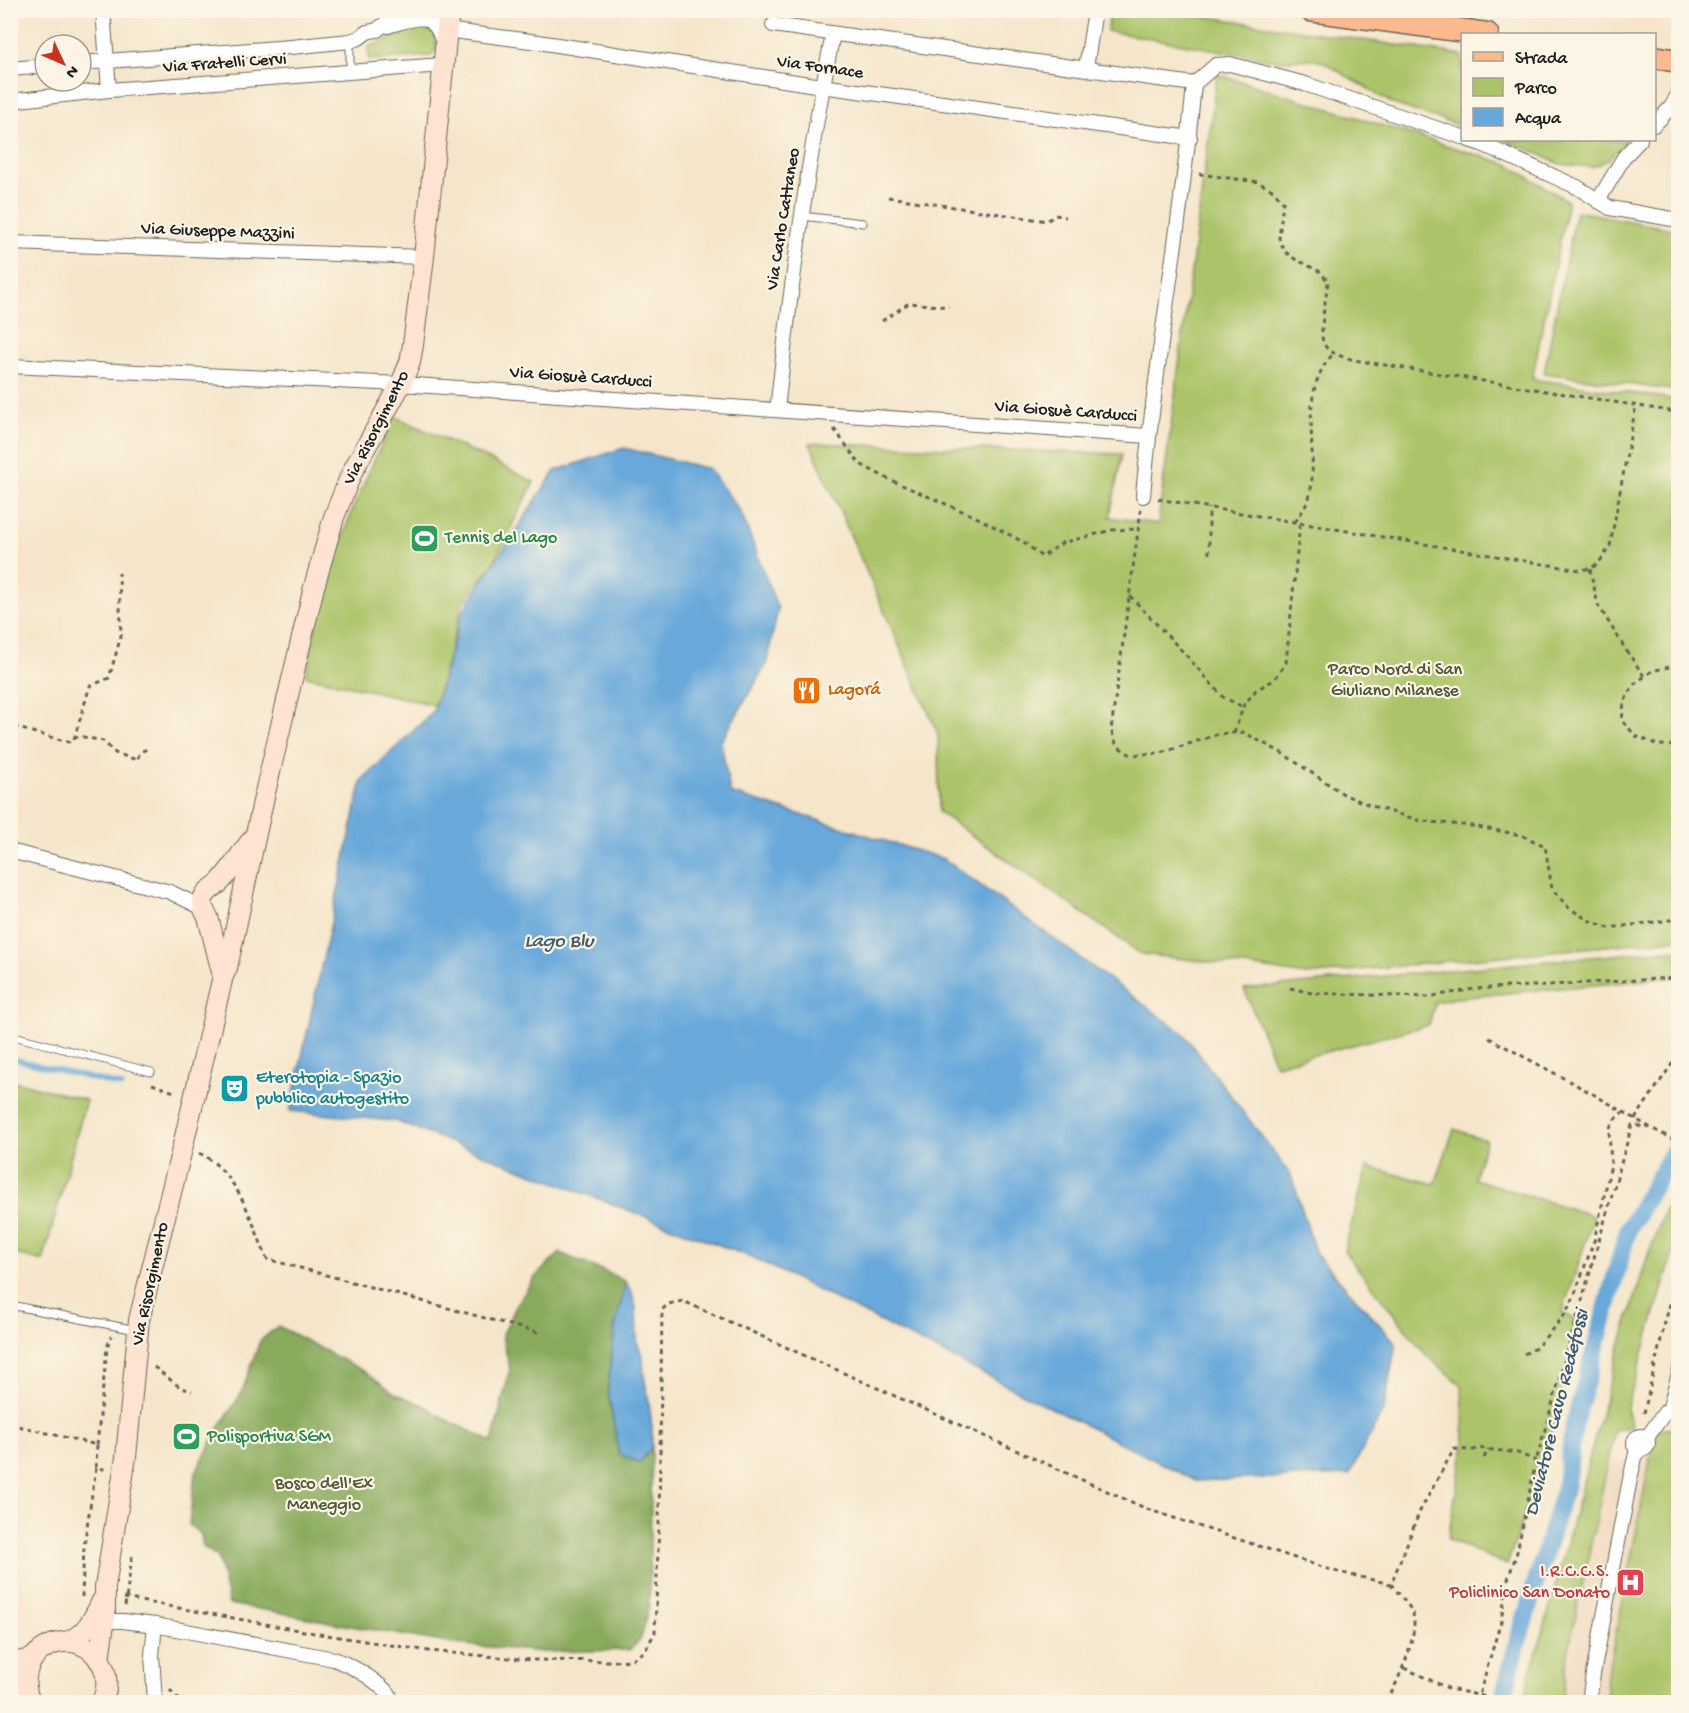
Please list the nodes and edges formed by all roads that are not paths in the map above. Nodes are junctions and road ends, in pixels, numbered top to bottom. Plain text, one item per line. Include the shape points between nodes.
1 (103, 10) edge
2 (402, 10) edge
3 (1095, 10) edge
4 (1310, 10) edge
5 (773, 26) dead end
6 (446, 29) edge
7 (377, 30) junction
8 (1480, 33) edge
9 (833, 34) junction
10 (350, 41) junction
11 (1656, 57) edge
12 (107, 61) junction
13 (1678, 61) edge
14 (93, 62) edge
15 (442, 65) junction
16 (33, 67) edge
17 (1086, 68) junction
18 (10, 69) edge
19 (350, 71) junction
20 (1194, 84) junction
21 (822, 87) junction
22 (109, 90) junction
23 (1678, 94) edge
24 (10, 101) edge
25 (1656, 123) edge
26 (1461, 137) edge
27 (1190, 138) junction
28 (1470, 141) edge
29 (1639, 141) edge
30 (1599, 201) junction
31 (802, 216) junction
32 (1678, 220) edge
33 (863, 223) dead end
34 (10, 243) edge
35 (424, 257) junction
36 (10, 366) edge
37 (401, 384) junction
38 (777, 410) junction
39 (1148, 436) junction
40 (1143, 496) road end
41 (255, 836) junction
42 (10, 851) edge
43 (208, 901) junction
44 (241, 907) junction
45 (223, 976) junction
46 (10, 1035) edge
47 (151, 1072) dead end
48 (10, 1305) edge
49 (138, 1331) junction
50 (1678, 1364) edge
51 (1665, 1412) joint
52 (105, 1596) junction
53 (104, 1621) junction
54 (155, 1625) junction
55 (66, 1642) junction
56 (32, 1659) junction
57 (99, 1660) junction
58 (10, 1664) edge
59 (10, 1689) edge
60 (389, 1694) dead end
61 (29, 1702) edge
62 (102, 1702) edge
63 (155, 1702) edge
64 (1592, 1702) edge

1 - 12 street
2 - 7 street, Via Fratelli Cervi
3 - 17 street
4 - 8 main road
5 - 9 street
6 - 7 street via 440,31 423,18 409,18
6 - 15 street, Via Risorgimento
6 - 21 street, Via Fornace
7 - 10 street, Via Fratelli Cervi
9 - 17 street
9 - 21 street, Via Carlo Cattaneo
10 - 12 street, Via Fratelli Cervi
10 - 19 lane
11 - 13 main road
12 - 14 street, Via Fratelli Cervi
12 - 22 street
15 - 19 street, Via Fratelli Cervi
15 - 35 street, Via Risorgimento
16 - 18 street
17 - 20 street
19 - 22 street, Via Fratelli Cervi
20 - 26 street via 1216,64 1230,64 1305,84
20 - 27 street
21 - 27 street, Via Fornace
21 - 31 street, Via Carlo Cattaneo
22 - 24 street, Via Fratelli Cervi
23 - 25 street
27 - 39 street
28 - 30 street via 1577,187
29 - 30 street via 1624,157
30 - 32 street via 1610,208
31 - 33 lane
31 - 38 street, Via Carlo Cattaneo
34 - 35 street, Via Giuseppe Mazzini
35 - 37 street, Via Risorgimento via 410,362
36 - 37 street, Via Giosuè Carducci
37 - 38 street, Via Giosuè Carducci
37 - 41 street, Via Risorgimento via 363,451 334,517
38 - 39 street, Via Giosuè Carducci
39 - 40 street
41 - 43 street, Via Risorgimento
41 - 44 street, Via Risorgimento
42 - 43 street
43 - 44 street via 222,884 238,892
43 - 44 street via 213,921 226,923 237,916
43 - 45 street, Via Risorgimento
44 - 45 street, Via Risorgimento
45 - 49 street, Via Risorgimento
46 - 47 lane
48 - 49 lane
49 - 52 street, Via Risorgimento via 126,1457
50 - 51 lane
51 - 64 street via 1641,1444 1630,1479 1593,1674
52 - 53 street, Via Risorgimento
52 - 55 street, Via Risorgimento via 88,1626
53 - 54 street
53 - 57 street, Via Risorgimento
54 - 60 street via 334,1659 359,1670
54 - 63 street
55 - 56 street, Via Risorgimento via 48,1646
55 - 57 street via 87,1648
56 - 58 street, Via Risorgimento
56 - 61 street via 24,1679
57 - 62 street via 107,1683
59 - 61 street

